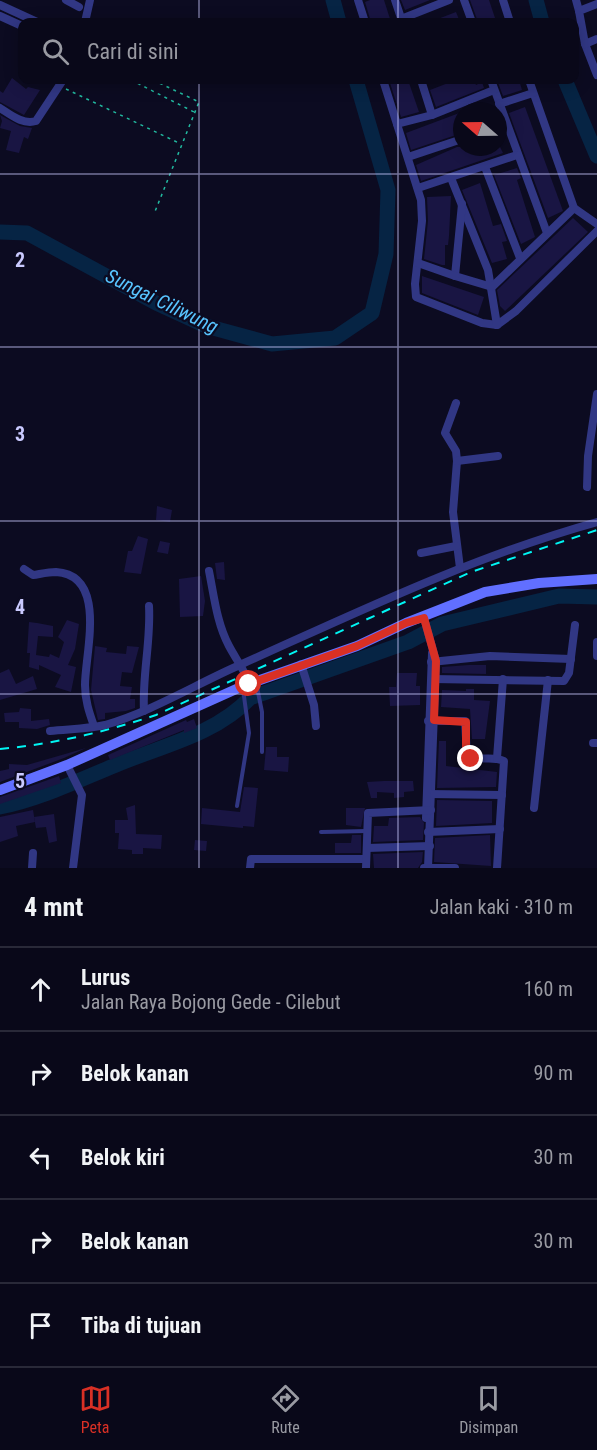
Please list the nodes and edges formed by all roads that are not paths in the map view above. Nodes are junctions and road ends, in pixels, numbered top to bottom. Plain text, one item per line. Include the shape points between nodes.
1 (66, 0) edge
2 (90, 0) edge
3 (358, 0) edge
4 (395, 0) edge
5 (449, 0) edge
6 (464, 0) edge
7 (503, 0) edge
8 (576, 0) edge
9 (597, 4) edge
10 (0, 5) edge
11 (79, 7) dead end
12 (579, 10) junction
13 (0, 15) edge
14 (28, 18) edge
15 (86, 18) edge
16 (364, 18) edge
17 (400, 18) edge
18 (408, 18) edge
19 (471, 18) edge
20 (509, 18) edge
21 (18, 24) edge
22 (597, 39) edge
23 (585, 44) junction
24 (597, 75) edge
25 (60, 84) edge
26 (384, 84) edge
27 (425, 84) edge
28 (492, 84) edge
29 (530, 84) edge
30 (494, 90) junction
31 (533, 93) junction
32 (498, 102) edge
33 (505, 102) edge
34 (0, 108) edge
35 (432, 115) junction
36 (397, 124) junction
37 (507, 135) edge
38 (453, 142) edge
39 (517, 155) junction
40 (408, 158) junction
41 (485, 167) junction
42 (451, 178) junction
43 (418, 188) junction
44 (462, 204) junction
45 (574, 208) junction
46 (597, 224) edge
47 (597, 231) edge
48 (547, 233) junction
49 (520, 258) junction
50 (418, 263) junction
51 (455, 276) junction
52 (492, 287) junction
53 (497, 325) junction
54 (597, 394) edge
55 (456, 404) dead end
56 (594, 440) edge
57 (498, 456) dead end
58 (457, 461) junction
59 (587, 487) dead end
60 (597, 522) edge
61 (456, 546) junction
62 (421, 553) dead end
63 (460, 568) junction
64 (24, 569) dead end
65 (209, 571) dead end
66 (597, 579) edge
67 (149, 606) dead end
68 (425, 620) junction
69 (575, 625) dead end
70 (597, 642) edge
71 (597, 656) edge
72 (571, 659) junction
73 (433, 662) junction
74 (241, 664) junction
75 (303, 670) junction
76 (432, 679) junction
77 (503, 679) junction
78 (548, 680) junction
79 (250, 688) junction
80 (144, 711) junction
81 (431, 721) junction
82 (94, 726) junction
83 (316, 726) dead end
84 (50, 731) dead end
85 (262, 752) dead end
86 (497, 758) junction
87 (68, 767) junction
88 (0, 790) edge
89 (429, 794) junction
90 (501, 795) junction
91 (237, 806) dead end
92 (534, 808) dead end
93 (429, 810) junction
94 (500, 829) junction
95 (367, 831) junction
96 (321, 832) dead end
97 (428, 832) junction
98 (428, 846) junction
99 (367, 848) junction
100 (33, 853) dead end
101 (352, 864) edge
102 (366, 864) edge
103 (32, 868) edge
104 (72, 868) edge
105 (250, 868) edge
106 (425, 868) edge
107 (455, 868) edge
108 (497, 868) edge

1 - 11 street
2 - 15 street
3 - 16 street
4 - 17 street
5 - 18 street
6 - 19 street
7 - 20 street
8 - 12 street
9 - 12 street
10 - 14 street
12 - 23 street
13 - 21 street
22 - 23 street
23 - 24 street
25 - 34 street via 36,121 21,120
26 - 36 street
27 - 35 street
28 - 30 street
29 - 31 street
30 - 32 street
30 - 35 street
31 - 33 street
31 - 45 street
35 - 36 street
36 - 40 street
37 - 39 street
38 - 40 street
39 - 41 street
39 - 48 street
40 - 43 street
41 - 42 street
41 - 49 street
42 - 43 street
42 - 44 street
43 - 50 street via 422,221
44 - 51 street
44 - 52 street
45 - 46 street
45 - 48 street
47 - 53 street via 506,321
48 - 49 street
49 - 52 street
50 - 51 street
50 - 53 street via 416,297 482,323
51 - 52 street
52 - 53 street
54 - 56 street
55 - 58 street via 445,433 456,451
56 - 59 street
57 - 58 street
58 - 61 street via 453,512
60 - 63 street via 538,538
61 - 62 street
61 - 63 street
63 - 74 street
64 - 82 street via 33,575 68,575 88,596 91,612 86,699
65 - 74 street via 220,621
66 - 68 main road via 500,588
67 - 80 street via 151,629 143,680
68 - 73 street
68 - 75 main road via 406,623
69 - 72 street
70 - 71 street
72 - 73 street via 490,656
72 - 78 street via 566,679
73 - 76 street
74 - 79 street
74 - 80 street
75 - 79 main road
75 - 83 street
76 - 77 street
76 - 81 street
77 - 78 street
77 - 86 street
78 - 92 street
79 - 85 lane via 262,712
79 - 87 main road
79 - 91 lane via 247,753
80 - 82 street
81 - 86 street via 465,721 467,756
81 - 89 street
82 - 84 street
86 - 90 street via 505,763
87 - 88 main road
87 - 104 street via 82,795
89 - 90 street
89 - 93 street
90 - 94 street
93 - 95 street via 369,812
93 - 97 street
94 - 97 street
94 - 108 street
95 - 96 lane
95 - 99 street
97 - 98 street
98 - 99 street
98 - 106 street
99 - 102 street
100 - 103 street
101 - 102 street
101 - 105 street via 251,859
106 - 107 street

